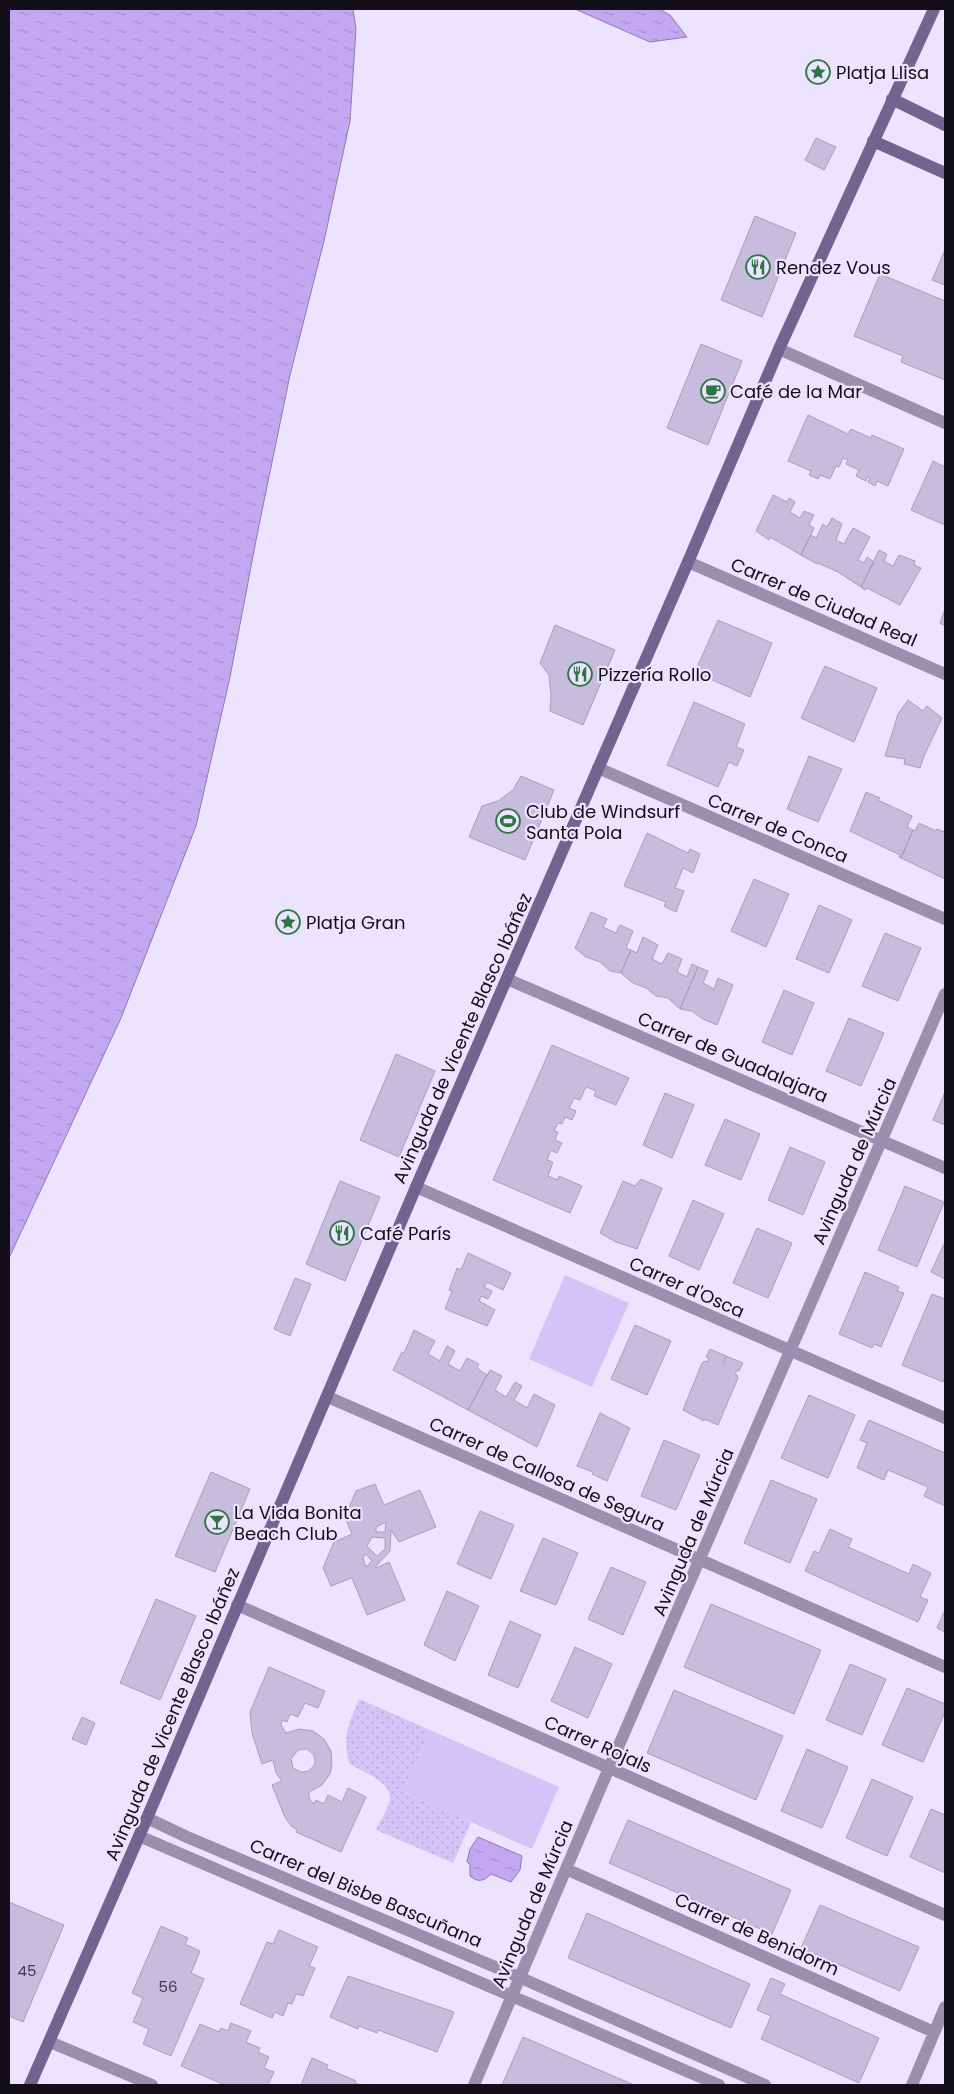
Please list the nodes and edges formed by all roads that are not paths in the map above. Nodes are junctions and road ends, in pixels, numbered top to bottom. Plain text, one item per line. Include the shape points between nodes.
1 (934, 9) edge
2 (892, 99) junction
3 (945, 125) edge
4 (872, 141) junction
5 (945, 173) edge
6 (779, 349) junction
7 (945, 423) edge
8 (688, 562) junction
9 (945, 674) edge
10 (598, 768) junction
11 (945, 919) edge
12 (507, 979) junction
13 (945, 994) edge
14 (882, 1140) junction
15 (945, 1168) edge
16 (416, 1187) junction
17 (790, 1351) junction
18 (328, 1397) junction
19 (945, 1418) edge
20 (701, 1561) junction
21 (237, 1605) junction
22 (945, 1667) edge
23 (609, 1768) junction
24 (147, 1818) junction
25 (139, 1836) junction
26 (566, 1869) junction
27 (945, 1915) edge
28 (521, 1978) junction
29 (512, 1997) junction
30 (945, 2007) edge
31 (934, 2032) junction
32 (50, 2042) junction
33 (30, 2085) edge
34 (152, 2085) edge
35 (474, 2085) edge
36 (719, 2085) edge
37 (764, 2085) edge
38 (912, 2085) edge

1 - 2 street, Avinguda de Vicente Blasco Ibáñez
2 - 3 street
2 - 4 street, Avinguda de Vicente Blasco Ibáñez
4 - 5 street
4 - 6 street, Avinguda de Vicente Blasco Ibáñez
6 - 7 street
6 - 8 street, Avinguda de Vicente Blasco Ibáñez
8 - 9 street, Carrer de Ciudad Real
8 - 10 street, Avinguda de Vicente Blasco Ibáñez
10 - 11 street, Carrer de Conca
10 - 12 street, Avinguda de Vicente Blasco Ibáñez
12 - 14 street, Carrer de Guadalajara
12 - 16 street, Avinguda de Vicente Blasco Ibáñez
13 - 14 street, Avinguda de Múrcia
14 - 15 street, Carrer de Guadalajara
14 - 17 street, Avinguda de Múrcia
16 - 17 street, Carrer d'Osca
16 - 18 street, Avinguda de Vicente Blasco Ibáñez
17 - 19 street, Carrer d'Osca
17 - 20 street, Avinguda de Múrcia
18 - 20 street, Carrer de Callosa de Segura
18 - 21 street, Avinguda de Vicente Blasco Ibáñez
20 - 22 street, Carrer de Callosa de Segura
20 - 23 street, Avinguda de Múrcia
21 - 23 street, Carrer Rojals
21 - 24 street, Avinguda de Vicente Blasco Ibáñez
23 - 26 street, Avinguda de Múrcia
23 - 27 street, Carrer Rojals
24 - 25 street, Avinguda de Vicente Blasco Ibáñez
24 - 28 street, Carrer del Bisbe Bascuñana
25 - 29 street
25 - 32 street, Avinguda de Vicente Blasco Ibáñez
26 - 28 street, Avinguda de Múrcia
26 - 31 street, Carrer de Benidorm
28 - 29 street, Avinguda de Múrcia
28 - 37 street, Carrer del Bisbe Bascuñana
29 - 35 street, Avinguda de Múrcia
29 - 36 street
30 - 31 street
31 - 38 street
32 - 33 street, Avinguda de Vicente Blasco Ibáñez
32 - 34 street

